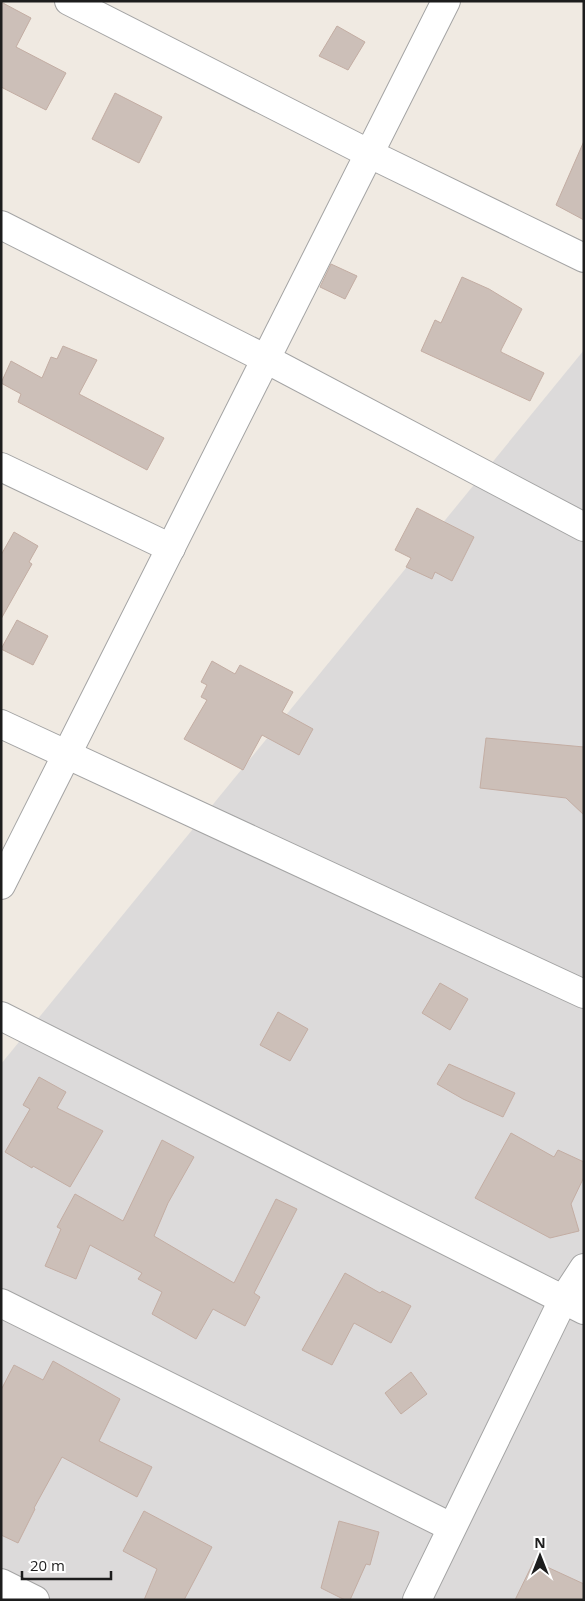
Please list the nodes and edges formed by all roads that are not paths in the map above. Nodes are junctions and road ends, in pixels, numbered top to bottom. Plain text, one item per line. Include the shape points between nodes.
1 (69, 1) edge
2 (446, 1) edge
3 (370, 154) junction
4 (1, 225) edge
5 (584, 258) edge
6 (266, 359) junction
7 (1, 467) edge
8 (584, 527) edge
9 (170, 548) junction
10 (1, 724) edge
11 (67, 755) junction
12 (1, 885) edge
13 (584, 994) edge
14 (1, 1016) edge
15 (584, 1268) edge
16 (1, 1303) edge
17 (574, 1305) edge
18 (451, 1527) junction
19 (1, 1583) edge
20 (35, 1600) edge
21 (417, 1600) edge

1 - 3 street
2 - 3 street
3 - 5 street
3 - 6 street
4 - 6 street
6 - 8 street
6 - 9 street
7 - 9 street
9 - 11 street
10 - 11 street
11 - 12 street
11 - 13 street
14 - 17 street
15 - 17 street
16 - 18 street
17 - 18 street
18 - 21 street
19 - 20 street

